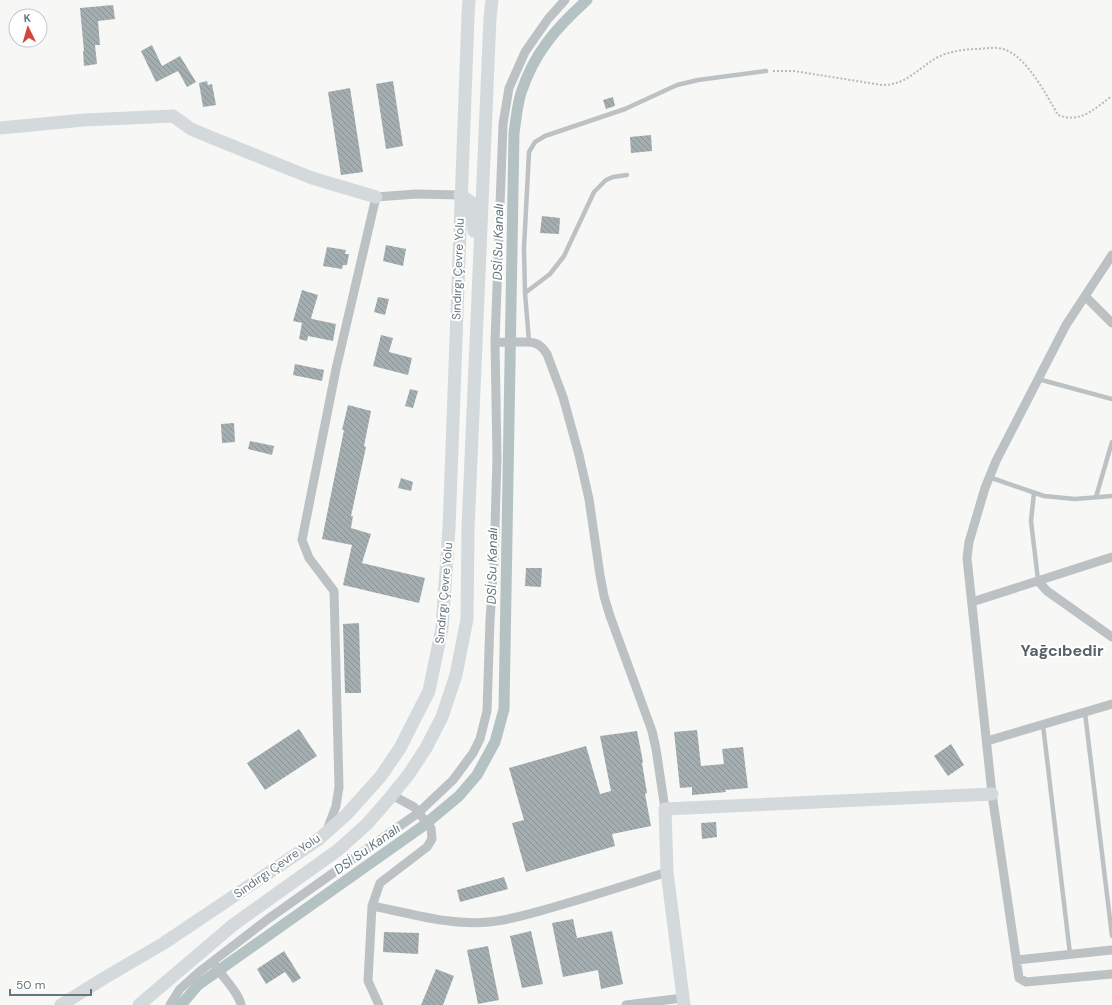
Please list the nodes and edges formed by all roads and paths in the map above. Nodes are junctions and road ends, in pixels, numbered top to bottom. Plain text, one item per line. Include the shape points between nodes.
1 (469, 0) edge
2 (492, 0) edge
3 (565, 0) edge
4 (766, 72) joint
5 (1112, 96) edge
6 (0, 128) edge
7 (627, 175) dead end
8 (460, 195) junction
9 (376, 197) junction
10 (1112, 255) edge
11 (525, 293) junction
12 (1085, 296) junction
13 (478, 297) junction
14 (1112, 323) edge
15 (529, 341) junction
16 (499, 342) junction
17 (1038, 379) junction
18 (1112, 399) edge
19 (1112, 442) edge
20 (989, 477) junction
21 (1034, 493) junction
22 (1112, 496) edge
23 (1096, 498) junction
24 (1112, 557) edge
25 (1038, 581) junction
26 (972, 602) junction
27 (1112, 637) edge
28 (1112, 704) edge
29 (1085, 713) junction
30 (1043, 725) junction
31 (987, 741) junction
32 (992, 794) junction
33 (392, 796) junction
34 (665, 809) junction
35 (419, 815) junction
36 (326, 832) junction
37 (667, 872) junction
38 (372, 906) junction
39 (1112, 936) edge
40 (1112, 950) edge
41 (1070, 954) junction
42 (1017, 960) junction
43 (214, 964) junction
44 (1112, 974) edge
45 (150, 1000) edge
46 (684, 1001) edge
47 (61, 1005) edge
48 (139, 1005) edge
49 (170, 1005) edge
50 (241, 1005) edge
51 (379, 1005) edge
52 (626, 1005) edge

1 - 8 main road, Sındırgı Çevre Yolu
2 - 13 main road, Sındırgı Çevre Yolu
3 - 16 street via 525,52 509,88 505,104
4 - 5 path via 794,71 890,85 904,81 946,54 965,49 999,48 1010,51 1020,58 1058,115 1068,118 1080,117
4 - 11 lane via 677,85 625,109 545,136 535,142 529,152 524,248
6 - 9 main road via 84,120 173,116 191,129 215,140 312,178
7 - 11 lane via 606,180 594,192 564,256 550,274
8 - 9 street via 416,194
8 - 13 main road via 472,203
8 - 36 main road, Sındırgı Çevre Yolu via 449,528 442,628 437,656 429,691 400,748 381,776 348,814
9 - 36 street via 336,369 302,540 309,558 334,591 339,787 336,806
10 - 12 street
11 - 15 lane
12 - 14 street
12 - 17 street via 1066,325
13 - 33 main road, Sındırgı Çevre Yolu via 468,529 468,597 464,641 456,676 442,717 426,748
15 - 16 street
15 - 34 street via 539,344 547,354 563,397 589,498 604,596 652,731
16 - 35 street via 497,470 487,711 480,739 473,753 454,780
17 - 18 lane
17 - 20 street
19 - 23 lane
20 - 21 lane
20 - 26 street via 969,542 967,558
21 - 23 lane via 1075,499
21 - 25 lane via 1031,521
22 - 23 lane
24 - 25 street
25 - 26 street
25 - 27 street via 1047,591
26 - 31 street
28 - 29 street
29 - 30 street
29 - 39 lane
30 - 31 street
30 - 41 lane
31 - 32 street
32 - 34 main road
32 - 42 street
33 - 35 street via 414,807
33 - 45 main road, Sındırgı Çevre Yolu via 338,850 233,925
34 - 37 main road
35 - 38 street via 431,828 432,839 427,847 380,883
35 - 43 street via 268,919
36 - 47 main road, Sındırgı Çevre Yolu via 164,943
37 - 38 street via 511,919 488,922 441,920
37 - 46 main road
38 - 51 street via 368,981
40 - 41 street
41 - 42 street
42 - 44 street via 1019,978 1026,982
43 - 49 street via 189,980
43 - 50 street
45 - 48 main road, Sındırgı Çevre Yolu
46 - 52 street

